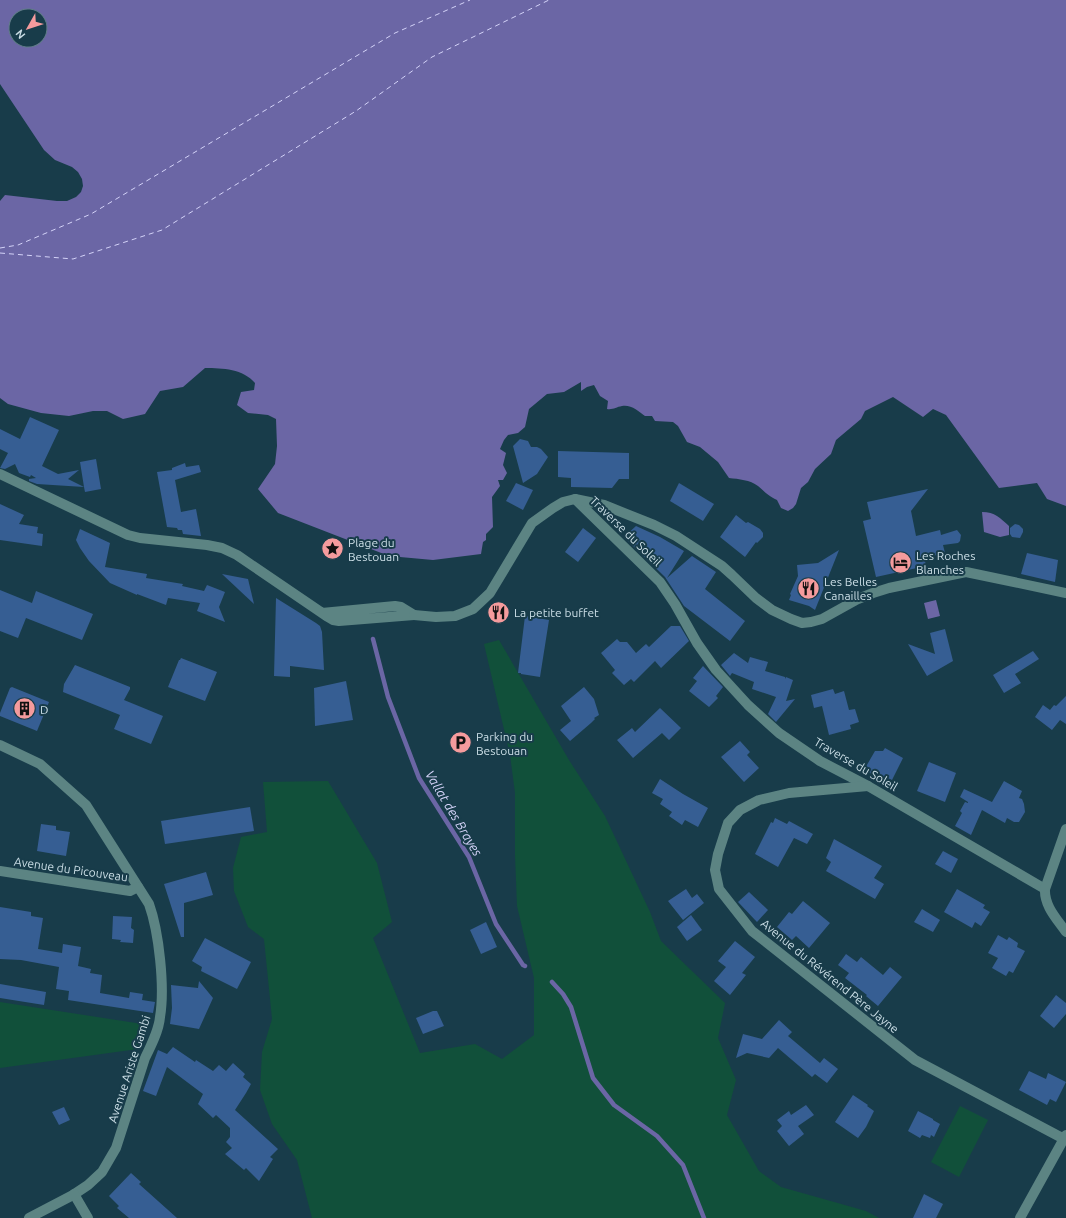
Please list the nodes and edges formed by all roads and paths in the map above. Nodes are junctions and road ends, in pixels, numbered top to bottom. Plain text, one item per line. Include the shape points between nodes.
1 (0, 474) edge
2 (576, 499) junction
3 (1066, 593) edge
4 (0, 745) edge
5 (868, 786) junction
6 (1066, 829) edge
7 (0, 871) edge
8 (138, 887) junction
9 (1045, 890) junction
10 (1066, 932) edge
11 (1065, 1138) edge
12 (74, 1194) junction
13 (29, 1218) edge
14 (88, 1218) edge
15 (1020, 1218) edge

1 - 2 street via 128,535 222,548 333,620 339,621 414,615 455,616 473,609 490,593 532,523 563,502
2 - 3 street via 604,505 654,524 676,536 722,566 772,610 802,623 822,619 878,591 966,572
2 - 5 street, Traverse du Soleil via 660,582 716,670 748,705 779,733 820,761
4 - 8 street, Avenue Ariste Gambi via 40,764 86,805
5 - 9 street, Traverse du Soleil
5 - 11 street, Avenue du Révérend Père Jayne via 789,793 759,800 740,810 728,823 718,854 715,870 719,889 752,930 915,1060
6 - 9 street
7 - 8 street, Avenue du Picouveau via 130,891
8 - 12 street, Avenue Ariste Gambi via 149,904 155,922 162,990 160,1018 116,1148 102,1172
9 - 10 street via 1046,902
11 - 15 street
12 - 13 street, Avenue Ariste Gambi
12 - 14 street

